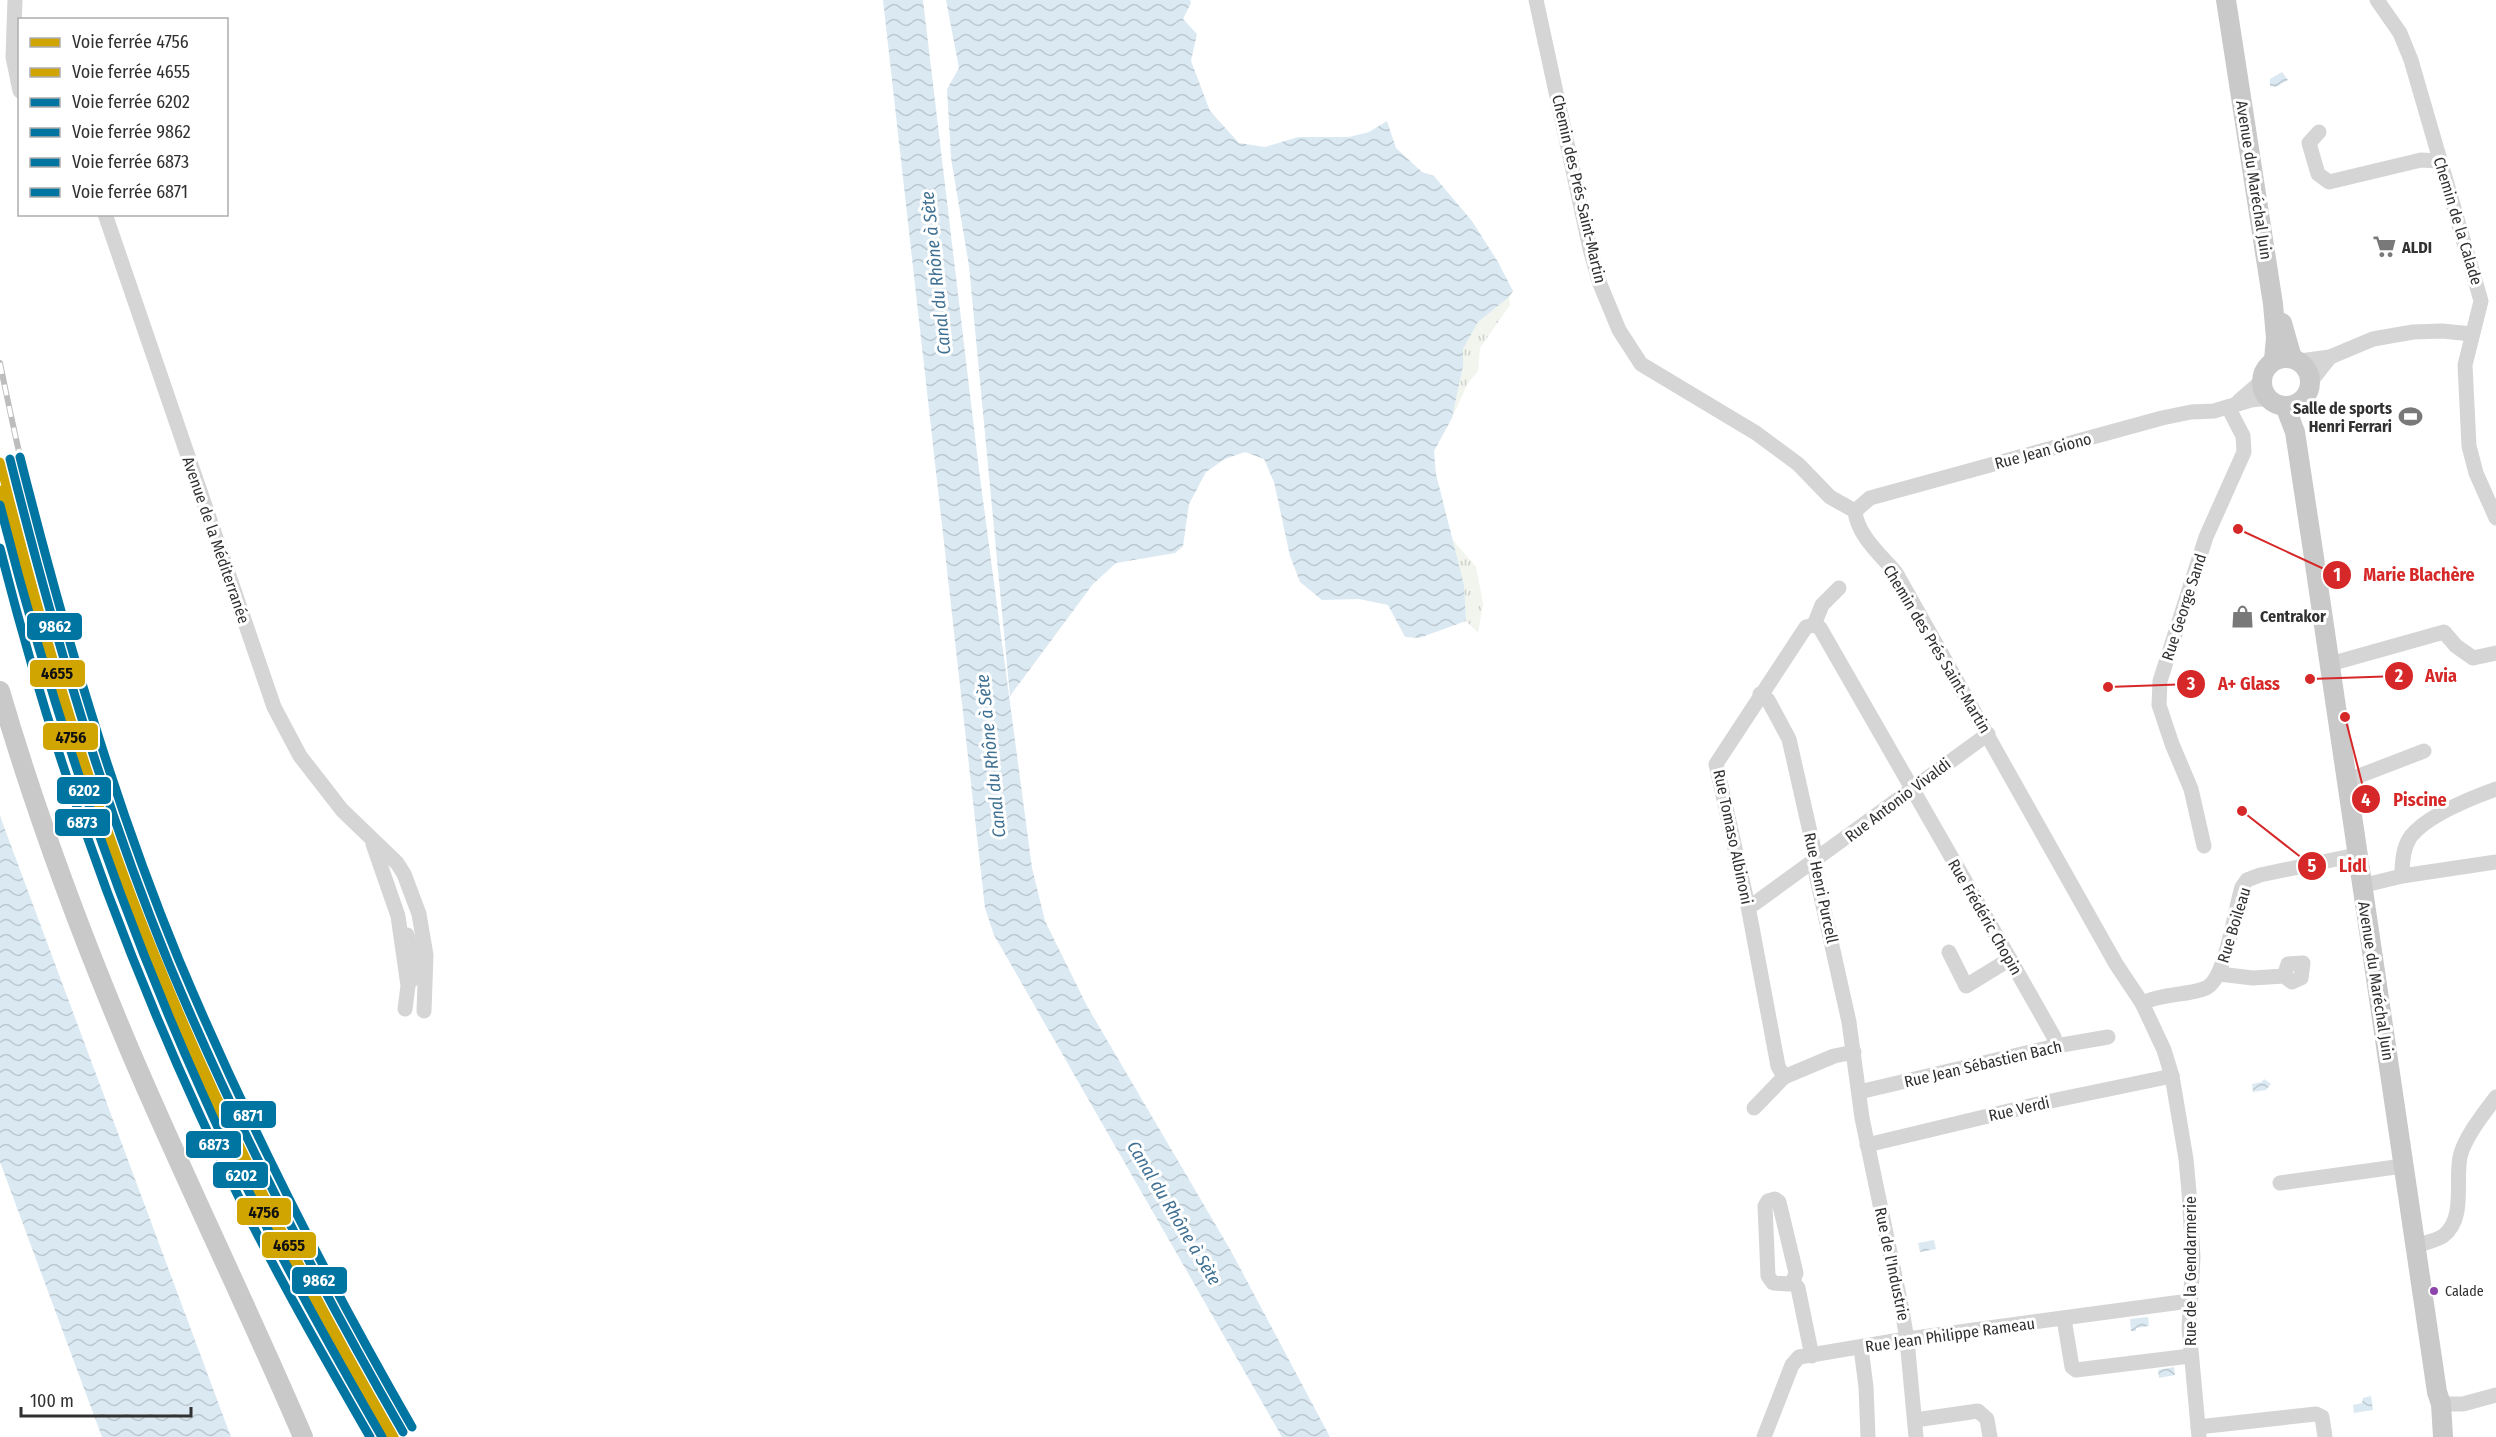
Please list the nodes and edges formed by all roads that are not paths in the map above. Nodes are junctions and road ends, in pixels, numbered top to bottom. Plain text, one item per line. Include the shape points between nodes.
1 (15, 0) edge
2 (1536, 0) edge
3 (2226, 0) edge
4 (2232, 0) edge
5 (2378, 0) edge
6 (18, 81) edge
7 (2319, 132) dead end
8 (2438, 156) junction
9 (106, 216) edge
10 (2472, 334) junction
11 (2330, 357) junction
12 (2289, 360) junction
13 (2311, 381) junction
14 (2279, 397) junction
15 (2232, 406) junction
16 (1855, 511) junction
17 (2496, 518) edge
18 (1839, 588) dead end
19 (1814, 625) junction
20 (2496, 653) edge
21 (2330, 664) junction
22 (0, 691) edge
23 (1760, 694) junction
24 (1988, 734) junction
25 (2424, 751) dead end
26 (2346, 781) junction
27 (1914, 789) junction
28 (2496, 789) edge
29 (372, 841) junction
30 (2204, 846) dead end
31 (2356, 855) junction
32 (1816, 861) junction
33 (2496, 862) edge
34 (2402, 876) junction
35 (2361, 886) junction
36 (1748, 906) junction
37 (398, 916) junction
38 (1949, 952) dead end
39 (2010, 959) junction
40 (421, 968) junction
41 (2219, 974) junction
42 (2284, 976) dead end
43 (408, 986) junction
44 (2142, 1003) junction
45 (405, 1009) dead end
46 (424, 1011) dead end
47 (2108, 1037) dead end
48 (2056, 1046) junction
49 (1854, 1052) junction
50 (2172, 1076) junction
51 (1784, 1077) junction
52 (1859, 1092) junction
53 (2496, 1097) edge
54 (1754, 1108) dead end
55 (1867, 1145) junction
56 (2403, 1166) junction
57 (2280, 1183) dead end
58 (2417, 1246) junction
59 (1793, 1281) junction
60 (2189, 1301) junction
61 (2064, 1319) junction
62 (1907, 1340) junction
63 (1861, 1348) junction
64 (1812, 1356) junction
65 (2190, 1356) junction
66 (2496, 1395) edge
67 (2441, 1404) junction
68 (1915, 1420) junction
69 (2198, 1432) edge
70 (303, 1437) edge
71 (1764, 1437) edge
72 (1868, 1437) edge
73 (1916, 1437) edge
74 (1990, 1437) edge
75 (2325, 1437) edge
76 (2443, 1437) edge

1 - 6 street via 13,57
2 - 16 street, Chemin des Prés Saint-Martin via 1590,249 1626,345 1641,364 1756,433 1798,464 1830,497
3 - 12 main road, Avenue du Maréchal Juin via 2276,338
4 - 12 main road, Avenue du Maréchal Juin
5 - 8 street, Chemin de la Calade via 2400,33 2411,60
7 - 8 street via 2309,143 2318,174 2329,182 2421,160 2428,162
8 - 10 street, Chemin de la Calade via 2481,301
9 - 29 street, Avenue de la Méditerranée via 274,707 300,756
10 - 11 street via 2413,332 2373,339
10 - 17 street, Chemin de la Calade via 2465,364 2469,446
11 - 12 street
11 - 13 street
12 - 13 main road via 2310,374
12 - 14 main road via 2266,369
13 - 14 main road via 2306,396
14 - 15 street
14 - 21 main road, Avenue du Maréchal Juin via 2295,432
15 - 16 street, Rue Jean Giono via 2162,418 1870,498
15 - 30 street, Rue George Sand via 2244,452 2206,537 2160,681 2159,705 2191,789
16 - 24 street, Chemin des Prés Saint-Martin via 1860,530 1896,573
18 - 19 street, Rue Tomaso Albinoni via 1822,605
19 - 23 street, Rue Tomaso Albinoni via 1806,627
19 - 27 street via 1820,628
20 - 21 street via 2473,658 2444,632
21 - 26 main road, Avenue du Maréchal Juin
22 - 70 main road via 37,808 109,1000
23 - 32 street, Rue Henri Purcell via 1768,700 1789,739
23 - 36 street, Rue Tomaso Albinoni via 1716,764
24 - 27 street, Rue Antonio Vivaldi
24 - 44 street, Chemin des Prés Saint-Martin
25 - 26 street
26 - 31 main road, Avenue du Maréchal Juin
27 - 32 street, Rue Antonio Vivaldi
27 - 39 street, Rue Frédéric Chopin
28 - 34 street via 2429,820 2410,837 2402,858
29 - 37 street, Avenue de la Méditerranée
29 - 40 street, Avenue de la Méditerranée via 404,874 419,914 426,955
31 - 35 main road, Avenue du Maréchal Juin
31 - 41 street, Rue Boileau via 2247,880 2237,902
32 - 36 street, Rue Antonio Vivaldi
32 - 49 street, Rue Henri Purcell
33 - 34 street
34 - 35 street
35 - 56 main road, Avenue du Maréchal Juin
36 - 51 street, Rue Tomaso Albinoni via 1778,1066
37 - 40 street, Avenue de la Méditerranée
37 - 43 street, Avenue de la Méditerranée
38 - 39 street via 1966,986
39 - 48 street, Rue Frédéric Chopin
40 - 43 street, Avenue de la Méditerranée
40 - 46 street, Avenue de la Méditerranée
41 - 42 street, Rue Boileau
41 - 44 street, Rue Boileau via 2205,988
43 - 45 street, Avenue de la Méditerranée
44 - 50 street, Rue de la Gendarmerie via 2156,1029
47 - 48 street, Rue Jean Sébastien Bach
48 - 52 street, Rue Jean Sébastien Bach
49 - 51 street
49 - 52 street, Rue Henri Purcell
50 - 55 street, Rue Verdi
50 - 60 street, Rue de la Gendarmerie via 2189,1192 2193,1257
51 - 54 street
52 - 55 street, Rue de l'Industrie
53 - 58 street via 2460,1155 2456,1220 2441,1238
55 - 62 street, Rue de l'Industrie
56 - 57 street
56 - 58 main road, Avenue du Maréchal Juin
58 - 67 main road, Avenue du Maréchal Juin
59 - 59 street via 1796,1273 1779,1202 1775,1199 1765,1206 1768,1276 1773,1283
59 - 64 street via 1798,1288
60 - 61 street, Rue Jean Philippe Rameau
60 - 65 street, Rue de la Gendarmerie
61 - 62 street, Rue Jean Philippe Rameau
61 - 65 street via 2072,1367 2076,1370
62 - 63 street, Rue Jean Philippe Rameau
62 - 68 street, Rue de l'Industrie
63 - 64 street, Rue Jean Philippe Rameau
63 - 72 street
64 - 71 street, Rue Jean Philippe Rameau via 1798,1357 1792,1365
65 - 69 street, Rue de la Gendarmerie
66 - 67 street via 2463,1404
67 - 76 main road, Avenue du Maréchal Juin
68 - 73 street, Rue de l'Industrie
68 - 74 street via 1978,1411 1988,1419
69 - 75 street via 2316,1414 2322,1417

